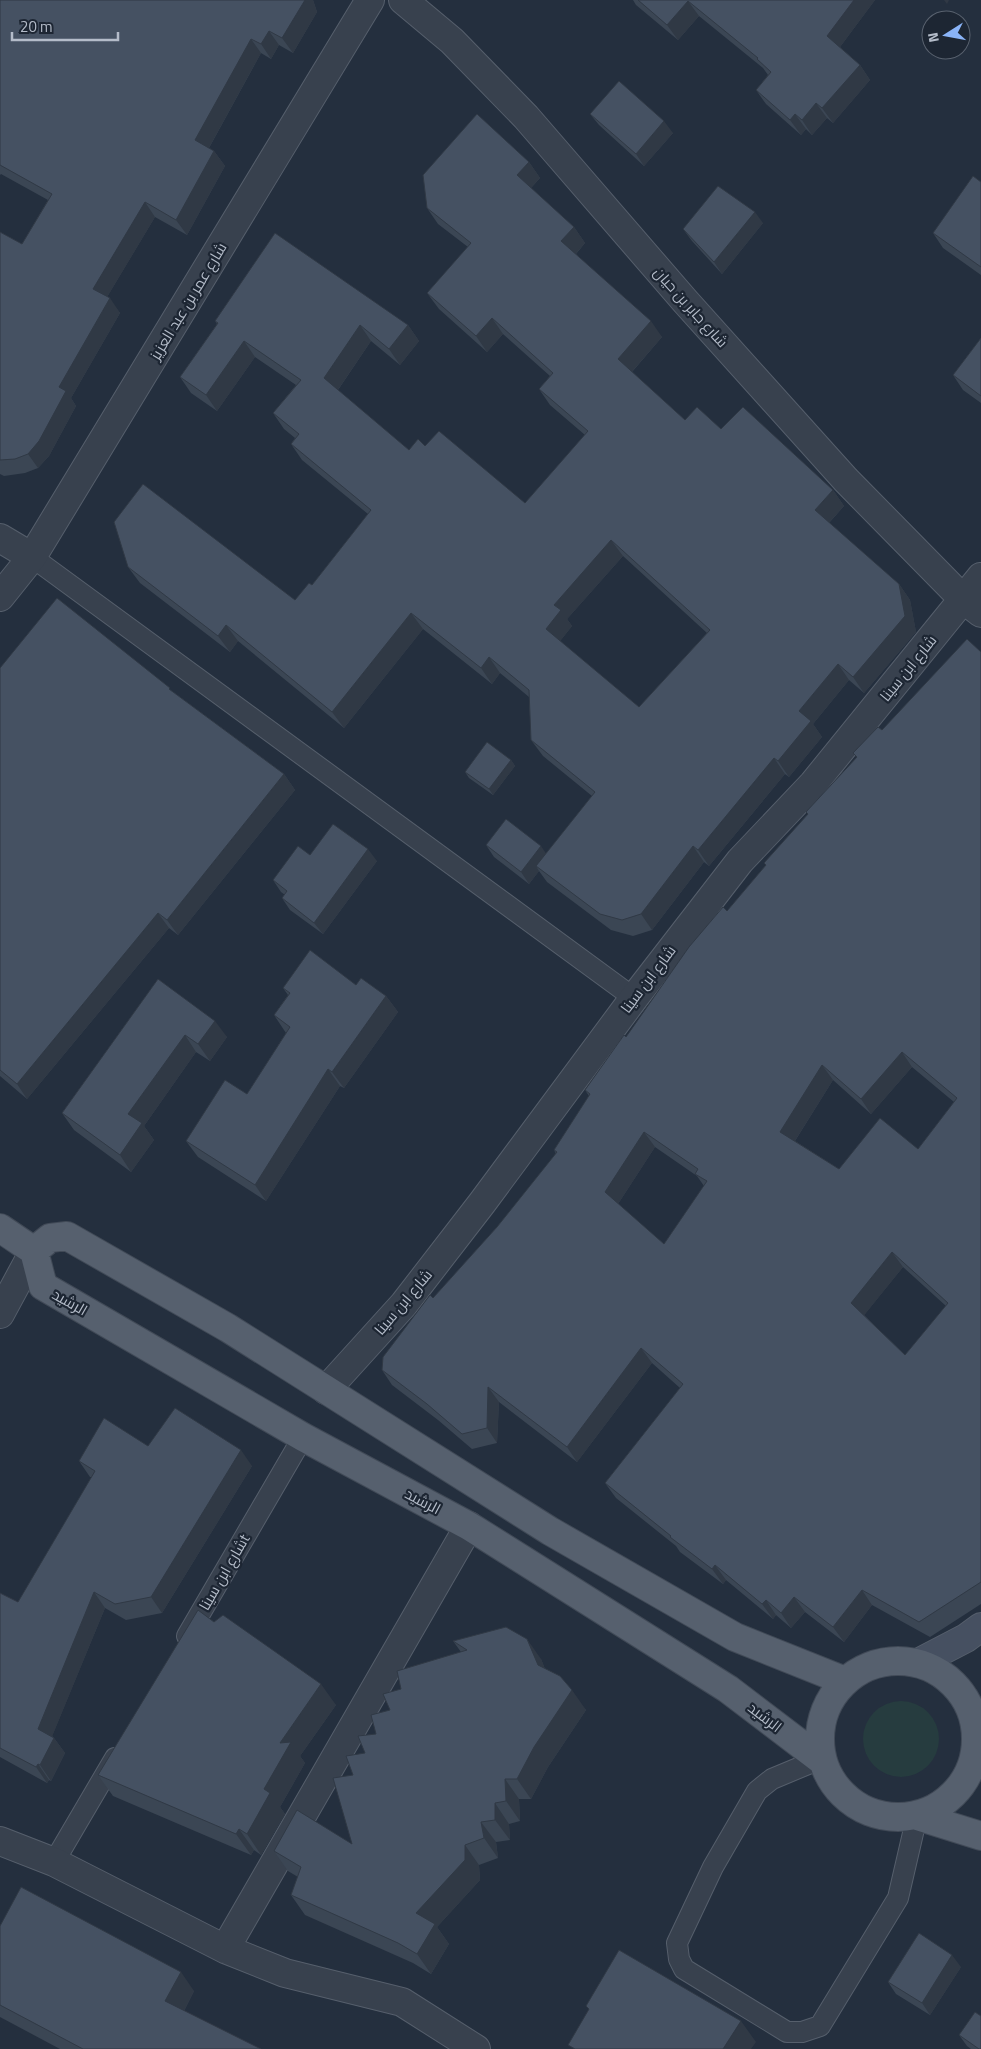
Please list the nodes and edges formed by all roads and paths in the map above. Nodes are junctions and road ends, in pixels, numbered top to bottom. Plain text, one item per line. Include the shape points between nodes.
1 (370, 0) edge
2 (403, 0) edge
3 (0, 538) edge
4 (32, 557) junction
5 (981, 577) edge
6 (0, 598) edge
7 (972, 606) edge
8 (634, 998) junction
9 (0, 1228) edge
10 (34, 1251) junction
11 (0, 1314) edge
12 (326, 1390) junction
13 (302, 1437) junction
14 (469, 1526) junction
15 (981, 1627) edge
16 (178, 1650) edge
17 (918, 1663) junction
18 (845, 1681) junction
19 (979, 1738) edge
20 (124, 1743) edge
21 (820, 1759) junction
22 (917, 1816) junction
23 (981, 1836) edge
24 (0, 1842) edge
25 (54, 1862) junction
26 (225, 1949) junction
27 (476, 2049) edge

1 - 4 street, شارع عمر بن عبد العزيز
2 - 7 street, شارع جابر بن حيان via 452,42 526,117 846,480
3 - 4 street
4 - 6 street, شارع عمر بن عبد العزيز
4 - 8 lane
5 - 7 street, شارع ابن سينا
7 - 8 street, شارع ابن سينا via 740,861
8 - 12 street, شارع ابن سينا via 404,1304
9 - 10 main road
10 - 11 street
10 - 12 main road via 50,1238 67,1236 228,1328
10 - 13 main road, الرشيد via 43,1286
12 - 18 main road via 550,1531 735,1637
13 - 14 main road, الرشيد
13 - 16 lane, شارع ابن سيناt
14 - 21 main road, الرشيد via 728,1689
14 - 26 street
15 - 17 main road
17 - 18 main road via 892,1661 867,1667
17 - 19 main road via 941,1674 960,1691 972,1714
18 - 21 main road via 829,1701 820,1726
19 - 22 main road via 972,1765 960,1788 941,1806
20 - 25 lane
21 - 22 main road via 844,1797 866,1812 891,1818
21 - 22 lane via 772,1779 757,1791 713,1867 677,1943 684,1969 787,2032 802,2032 820,2026 898,1898
22 - 23 main road
24 - 25 street
25 - 26 street
26 - 27 street via 285,1973 402,2002

